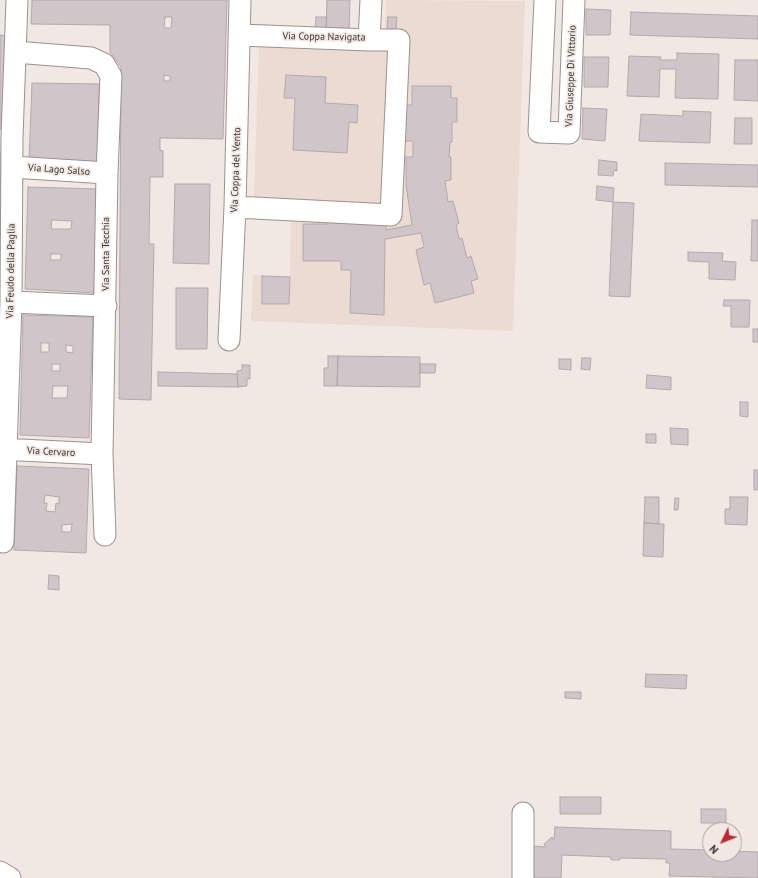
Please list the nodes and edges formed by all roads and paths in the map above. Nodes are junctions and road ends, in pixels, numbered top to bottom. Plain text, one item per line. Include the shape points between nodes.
1 (240, 0) edge
2 (371, 0) edge
3 (545, 0) edge
4 (574, 0) edge
5 (11, 13) edge
6 (240, 35) junction
7 (369, 40) junction
8 (15, 52) junction
9 (6, 137) edge
10 (12, 167) junction
11 (107, 173) junction
12 (235, 208) junction
13 (6, 230) edge
14 (10, 302) junction
15 (106, 306) junction
16 (229, 340) dead end
17 (2, 449) edge
18 (102, 454) junction
19 (105, 535) dead end
20 (3, 542) dead end
21 (523, 813) dead end
22 (0, 872) edge
23 (10, 878) edge
24 (523, 878) edge

1 - 6 street, Via Coppa del Vento
2 - 7 street, Via Coppa Navigata
3 - 4 street, Via Giuseppe Di Vittorio via 539,132 569,133
5 - 8 street, Via Feudo della Paglia
6 - 7 street, Via Coppa Navigata
6 - 12 street, Via Coppa del Vento
7 - 12 street via 399,40 391,215
8 - 9 street, Via Feudo della Paglia
8 - 11 street, Via Santa Tecchia via 91,58 104,64 111,76
9 - 10 street, Via Feudo della Paglia
10 - 11 street, Via Lago Salso
10 - 13 street, Via Feudo della Paglia
11 - 15 street, Via Santa Tecchia
12 - 16 street, Via Coppa del Vento
13 - 14 street, Via Feudo della Paglia
14 - 15 street
14 - 17 street, Via Feudo della Paglia
15 - 18 street, Via Santa Tecchia
17 - 18 street, Via Cervaro
17 - 20 street, Via Feudo della Paglia
18 - 19 street, Via Santa Tecchia
21 - 24 street
22 - 23 street

